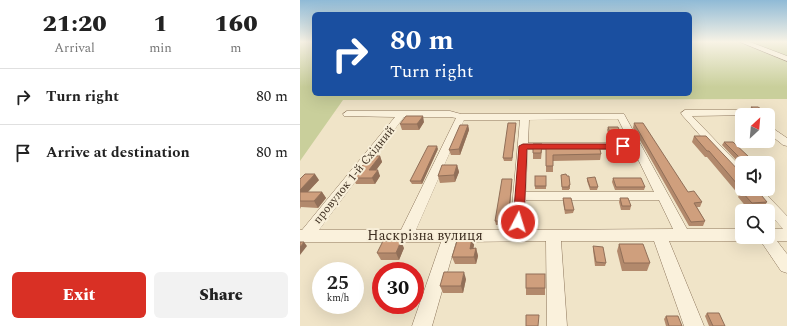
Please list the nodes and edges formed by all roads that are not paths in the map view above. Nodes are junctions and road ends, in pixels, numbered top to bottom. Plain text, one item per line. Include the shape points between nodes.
1 (347, 114) dead end
2 (402, 114) junction
3 (735, 114) edge
4 (461, 117) junction
5 (525, 117) junction
6 (775, 134) edge
7 (787, 143) edge
8 (523, 146) junction
9 (637, 146) junction
10 (735, 167) edge
11 (521, 196) junction
12 (663, 196) junction
13 (760, 196) edge
14 (787, 225) edge
15 (406, 235) junction
16 (451, 235) junction
17 (517, 235) junction
18 (553, 235) junction
19 (659, 235) junction
20 (683, 235) junction
21 (735, 235) edge
22 (775, 235) edge
23 (787, 235) edge
24 (303, 236) edge
25 (770, 244) edge
26 (787, 266) edge
27 (422, 326) edge
28 (557, 326) edge
29 (694, 326) edge

1 - 2 street
2 - 4 street via 450,114
2 - 24 street, провулок 1-й Східний
3 - 10 street via 685,113
4 - 5 street
4 - 15 street
5 - 8 street
5 - 9 street via 621,116
6 - 7 street
8 - 9 street
8 - 11 street
9 - 12 street
11 - 12 street
11 - 17 street
12 - 20 street
13 - 14 street
15 - 16 street, Наскрізна вулиця
15 - 24 street, Наскрізна вулиця
16 - 17 street, Наскрізна вулиця
16 - 27 street
17 - 18 street, Наскрізна вулиця
18 - 19 street, Наскрізна вулиця
18 - 28 street
19 - 20 street, Наскрізна вулиця
19 - 29 street
20 - 21 street, Наскрізна вулиця
22 - 23 street
25 - 26 street

